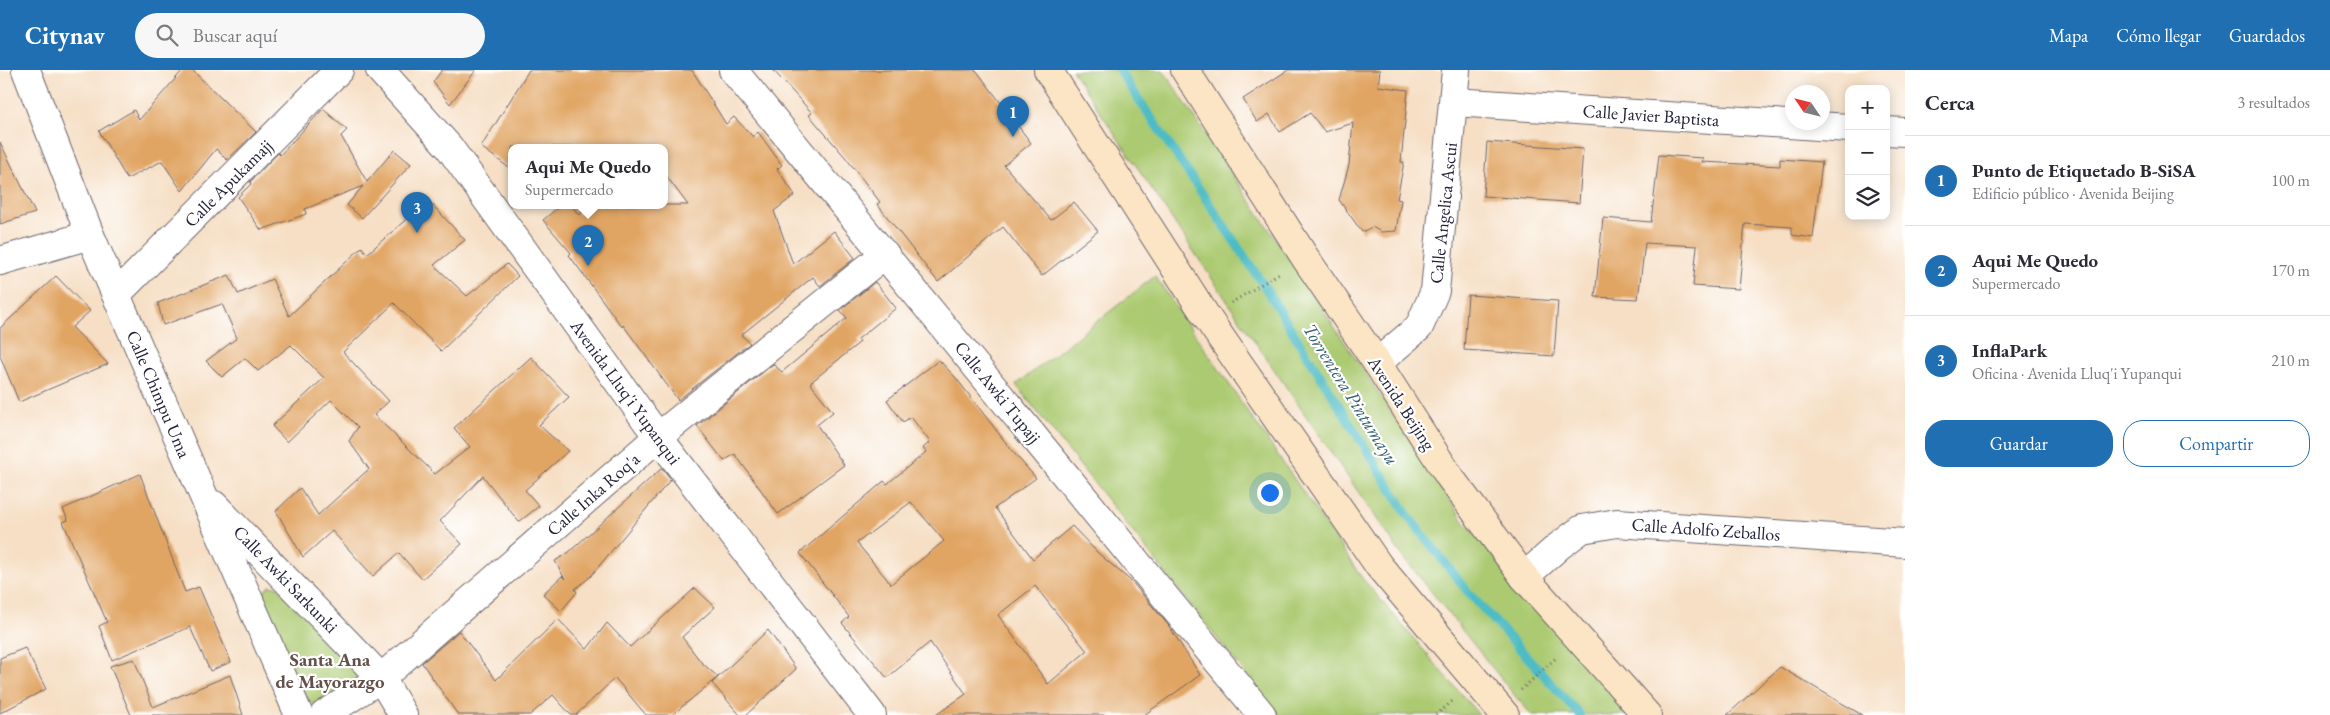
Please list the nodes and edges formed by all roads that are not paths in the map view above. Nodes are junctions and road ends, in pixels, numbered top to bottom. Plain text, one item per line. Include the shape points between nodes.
1 (26, 70) edge
2 (339, 70) edge
3 (380, 70) edge
4 (732, 70) edge
5 (1048, 70) edge
6 (1185, 70) edge
7 (1456, 70) edge
8 (1454, 102) junction
9 (1845, 128) edge
10 (1890, 131) edge
11 (1905, 132) edge
12 (90, 235) junction
13 (885, 254) junction
14 (0, 262) edge
15 (116, 295) junction
16 (1377, 363) junction
17 (658, 437) junction
18 (202, 493) junction
19 (1905, 543) edge
20 (283, 574) junction
21 (1524, 577) junction
22 (249, 600) junction
23 (381, 678) junction
24 (299, 715) edge
25 (324, 715) edge
26 (403, 715) edge
27 (872, 715) edge
28 (1262, 715) edge
29 (1506, 715) edge
30 (1647, 715) edge

1 - 12 street, Calle Chimpu Uma
2 - 15 street, Calle Apukamajj
3 - 17 street, Avenida Lluq'i Yupanqui via 449,147
4 - 13 street, Calle Awki Tupajj
5 - 29 main road via 1208,319 1379,566
6 - 16 main road, Avenida Beijing
7 - 8 street, Calle Angelica Ascui
8 - 9 street, Calle Javier Baptista
8 - 16 street, Calle Angelica Ascui via 1435,291 1419,327
10 - 11 street
12 - 14 street
12 - 15 street, Calle Chimpu Uma
13 - 17 street, Calle Inka Roq'a
13 - 28 street, Calle Awki Tupajj
15 - 18 street, Calle Chimpu Uma
16 - 21 main road, Avenida Beijing via 1449,476
17 - 23 street, Calle Inka Roq'a
17 - 27 street, Avenida Lluq'i Yupanqui
18 - 20 street, Calle Awki Sarkunki
18 - 22 street, Calle Chimpu Uma
19 - 21 street, Calle Adolfo Zeballos via 1617,523 1582,530 1558,546
20 - 22 street via 270,573 259,578
20 - 23 street, Calle Awki Sarkunki
21 - 30 main road, Avenida Beijing
22 - 24 street, Calle Chimpu Uma
23 - 25 street, Calle Inka Roq'a
23 - 26 street, Calle Awki Sarkunki

